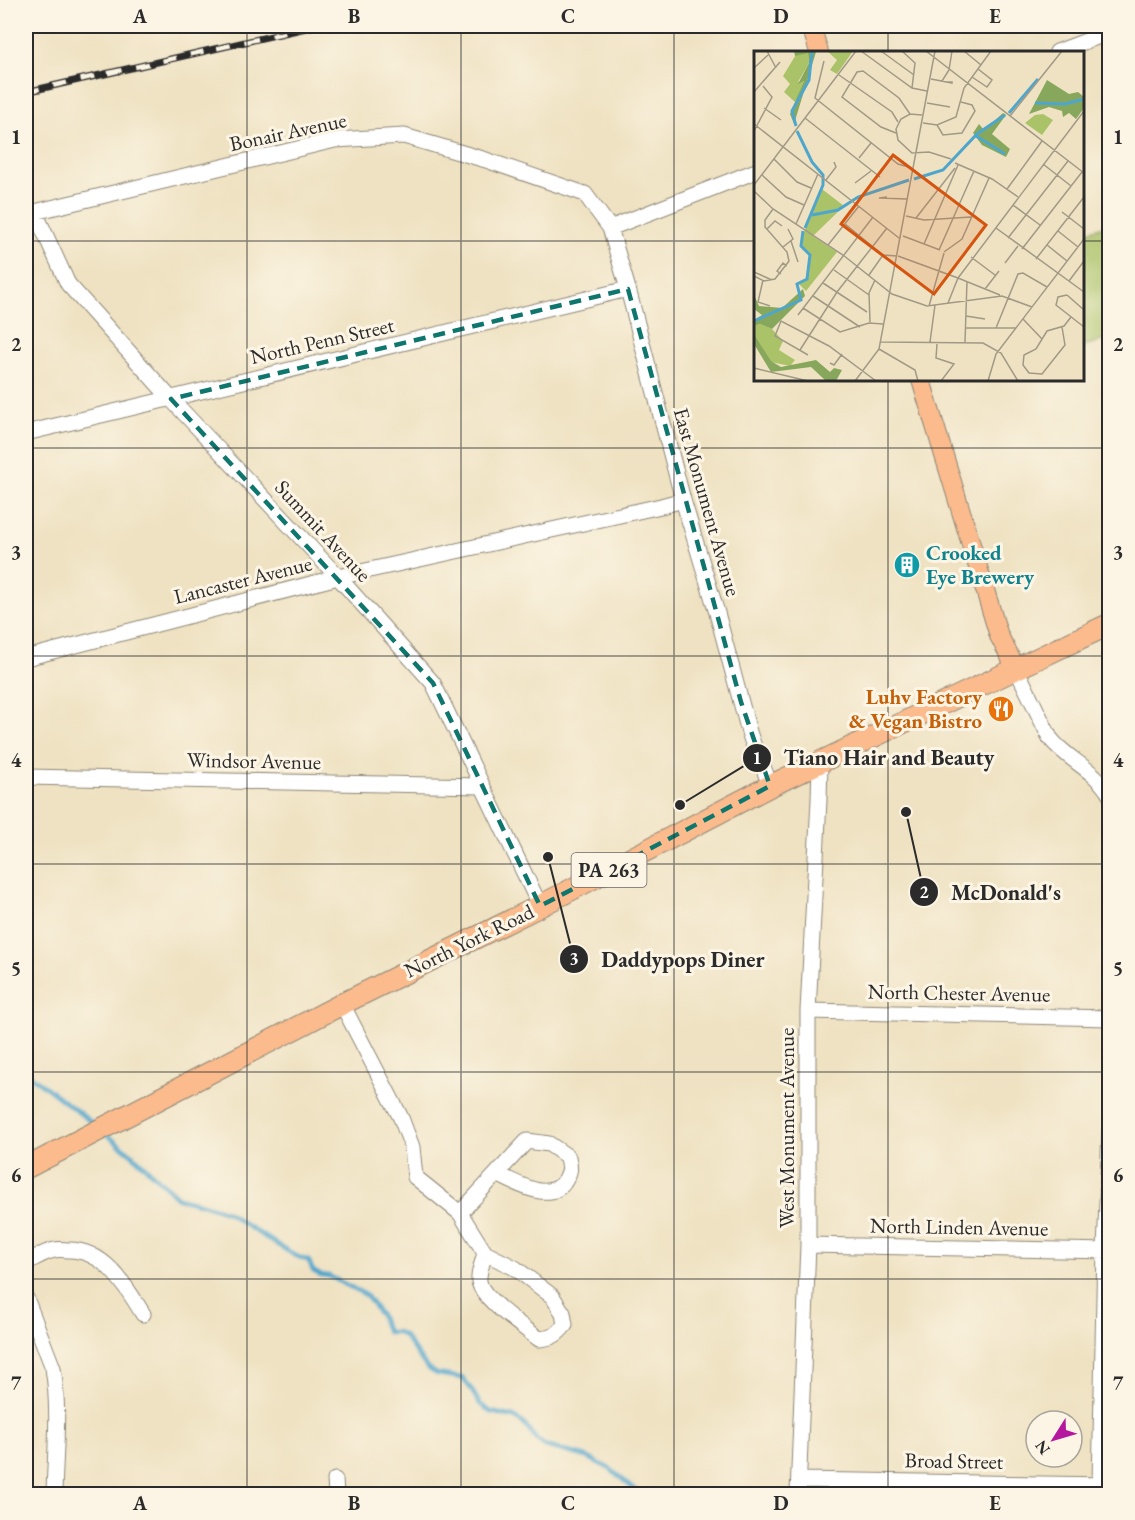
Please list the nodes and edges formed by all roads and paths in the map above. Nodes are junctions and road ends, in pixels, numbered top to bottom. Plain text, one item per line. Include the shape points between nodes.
1 (811, 26) edge
2 (1110, 32) edge
3 (819, 51) edge
4 (1060, 51) edge
5 (754, 172) edge
6 (30, 213) edge
7 (610, 228) junction
8 (628, 289) junction
9 (921, 381) edge
10 (171, 399) junction
11 (26, 433) edge
12 (683, 500) junction
13 (338, 578) junction
14 (1110, 624) edge
15 (26, 658) edge
16 (1016, 668) junction
17 (820, 762) junction
18 (26, 777) edge
19 (482, 786) junction
20 (770, 786) junction
21 (1110, 795) edge
22 (540, 906) junction
23 (342, 1004) junction
24 (808, 1011) junction
25 (1110, 1018) edge
26 (1110, 1130) edge
27 (26, 1168) edge
28 (497, 1174) junction
29 (460, 1213) junction
30 (808, 1245) junction
31 (1107, 1251) edge
32 (485, 1253) junction
33 (26, 1263) edge
34 (26, 1298) edge
35 (143, 1314) dead end
36 (1105, 1485) edge
37 (799, 1487) edge
38 (54, 1494) edge

1 - 3 main road
2 - 4 street
5 - 7 street
6 - 7 street, Bonair Avenue via 335,140 404,136 585,194
6 - 10 street, Summit Avenue via 68,284
7 - 8 street, East Monument Avenue
8 - 10 street, North Penn Street
8 - 12 street, East Monument Avenue
9 - 16 main road via 999,636
10 - 11 street, North Penn Street
10 - 13 street, Summit Avenue
12 - 13 street, Lancaster Avenue
12 - 20 street, East Monument Avenue via 749,732
13 - 15 street, Lancaster Avenue
13 - 19 street, Summit Avenue via 433,683
14 - 16 highway, North York Road / PA 263
16 - 17 highway, North York Road / PA 263
16 - 21 street via 1050,738 1100,781
17 - 20 highway, North York Road / PA 263
17 - 24 street, West Monument Avenue
18 - 19 street, Windsor Avenue
19 - 22 street, Summit Avenue
20 - 22 highway, North York Road / PA 263
22 - 23 highway, North York Road / PA 263
23 - 27 highway, North York Road / PA 263
23 - 29 street via 401,1118 412,1147 415,1177
24 - 25 street, North Chester Avenue
24 - 30 street, West Monument Avenue
26 - 31 street
28 - 28 street via 527,1141 549,1144 568,1157 570,1170 555,1191 542,1192
28 - 29 street
29 - 32 street
30 - 31 street, North Linden Avenue
30 - 37 street, West Monument Avenue
31 - 36 street
32 - 32 street via 515,1268 552,1296 563,1313 565,1325 559,1332 551,1338 539,1339 487,1297 479,1282
33 - 35 street via 55,1250 80,1250 94,1255 129,1290
34 - 38 street via 53,1368
36 - 37 street, Broad Street

